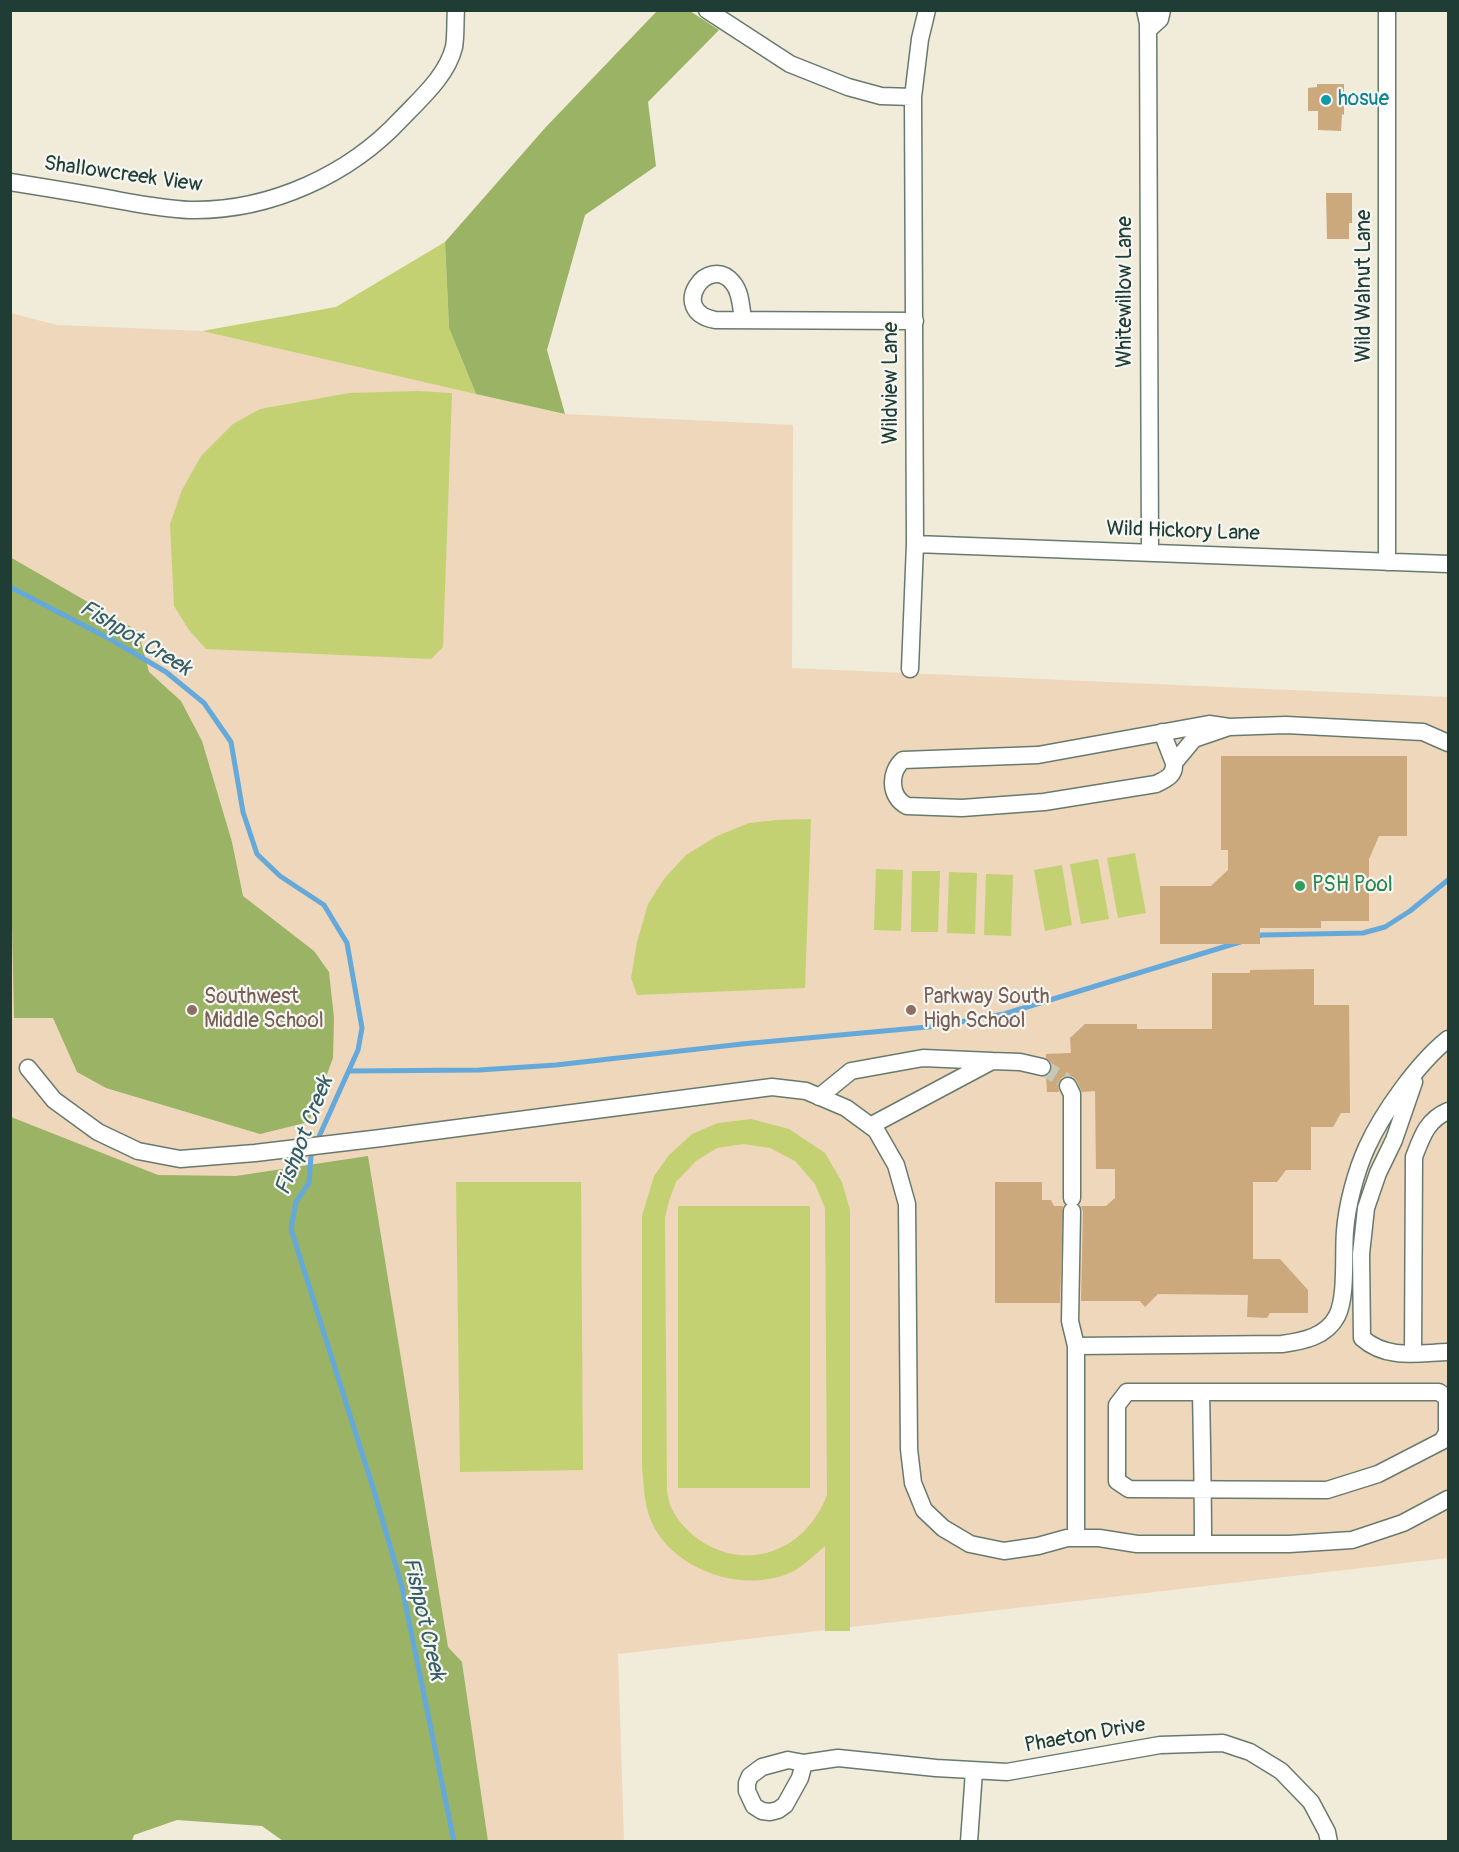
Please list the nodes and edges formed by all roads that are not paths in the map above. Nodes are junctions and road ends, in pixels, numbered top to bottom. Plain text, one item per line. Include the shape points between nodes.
1 (456, 10) edge
2 (707, 10) edge
3 (927, 10) edge
4 (1145, 10) edge
5 (1162, 10) edge
6 (1387, 10) edge
7 (1148, 30) junction
8 (914, 97) junction
9 (10, 182) edge
10 (743, 319) dead end
11 (915, 321) junction
12 (915, 544) junction
13 (1150, 553) junction
14 (1387, 562) junction
15 (1449, 564) edge
16 (910, 669) dead end
17 (1228, 728) junction
18 (1162, 732) junction
19 (1449, 743) edge
20 (1174, 763) junction
21 (1449, 1039) edge
22 (992, 1061) junction
23 (1042, 1067) tunnel mouth
24 (28, 1068) dead end
25 (1417, 1072) junction
26 (1068, 1086) dead end
27 (819, 1097) junction
28 (1449, 1111) edge
29 (870, 1126) junction
30 (1076, 1346) junction
31 (1449, 1352) edge
32 (1413, 1353) junction
33 (1201, 1392) junction
34 (1202, 1491) junction
35 (1449, 1499) edge
36 (1076, 1538) junction
37 (1203, 1544) junction
38 (804, 1763) dead end
39 (974, 1770) junction
40 (969, 1842) edge
41 (1329, 1842) edge

1 - 9 street, Shallowcreek View via 454,47 442,73 396,125 363,155 273,199 229,209 192,211
2 - 8 street via 790,64 881,96
3 - 8 street, Wildview Lane
4 - 7 street, Whitewillow Lane
5 - 7 street via 1160,19
6 - 14 street, Wild Walnut Lane
7 - 13 street, Whitewillow Lane
8 - 11 street, Wildview Lane
10 - 11 street
11 - 12 street, Wildview Lane
12 - 13 street, Wild Hickory Lane
12 - 16 street, Wildview Lane
13 - 14 street, Wild Hickory Lane
14 - 15 street, Wild Hickory Lane
17 - 18 street via 1209,724
17 - 19 street via 1286,725 1423,732
17 - 20 street via 1194,739
18 - 20 street
18 - 20 street via 1038,755 903,760 897,765 895,796 907,806 962,808 1044,802 1156,784 1169,778 1175,770
21 - 25 street via 1436,1048
22 - 23 street
22 - 27 street via 923,1058 851,1071
22 - 29 street
24 - 27 street via 54,1100 98,1132 138,1151 180,1159 381,1138 772,1087 806,1091
25 - 30 street via 1366,1148 1345,1228 1342,1303 1336,1318 1324,1331 1308,1340 1282,1344
25 - 32 street via 1366,1208 1361,1254 1362,1338 1371,1346 1392,1353
26 - 30 street via 1072,1094 1070,1321
27 - 29 street via 846,1108
28 - 32 street via 1439,1115 1423,1132 1414,1157
29 - 36 street via 896,1165 907,1204 909,1449 913,1483 924,1510 943,1528 970,1544 1004,1551
30 - 36 street
31 - 32 street
33 - 34 street
33 - 34 street via 1127,1392 1117,1405 1117,1470 1118,1481 1129,1490
33 - 34 street via 1439,1392 1447,1398 1447,1433 1442,1441 1378,1474 1328,1490
34 - 37 street
35 - 37 street via 1404,1523 1352,1540
36 - 37 street via 1137,1544
38 - 39 street, Phaeton Drive via 838,1758
39 - 40 street
39 - 41 street, Phaeton Drive via 1007,1772 1160,1745 1222,1743 1250,1752 1281,1771 1311,1802

